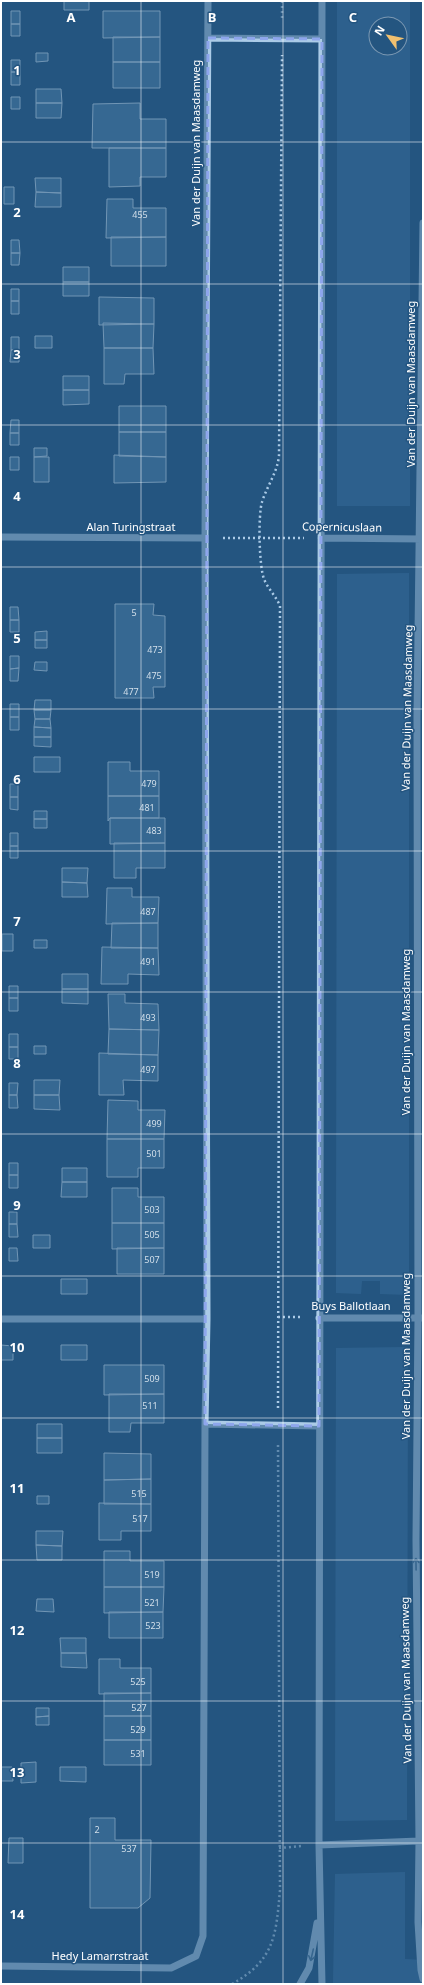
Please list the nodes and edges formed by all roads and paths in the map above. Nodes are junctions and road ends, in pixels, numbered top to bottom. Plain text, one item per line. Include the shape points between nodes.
1 (208, 1) edge
2 (282, 1) edge
3 (322, 1) edge
4 (208, 38) junction
5 (282, 39) junction
6 (322, 39) junction
7 (423, 224) edge
8 (260, 536) junction
9 (1, 537) edge
10 (205, 538) junction
11 (321, 538) junction
12 (422, 539) edge
13 (278, 1317) junction
14 (319, 1318) junction
15 (421, 1318) edge
16 (1, 1319) edge
17 (207, 1319) junction
18 (205, 1424) junction
19 (278, 1426) junction
20 (319, 1426) junction
21 (418, 1841) junction
22 (319, 1845) junction
23 (279, 1848) junction
24 (319, 1902) junction
25 (196, 1956) joint
26 (1, 1966) edge
27 (423, 1979) edge
28 (232, 1984) edge
29 (300, 1984) edge
30 (322, 1984) edge

1 - 4 street, Van der Duijn van Maasdamweg
2 - 5 path
3 - 6 street
4 - 5 street
4 - 10 street, Van der Duijn van Maasdamweg
5 - 6 street
5 - 8 path via 279,456 277,468 261,504
6 - 11 street
7 - 12 street, Van der Duijn van Maasdamweg
8 - 10 path
8 - 11 path, Copernicuslaan
8 - 13 path via 264,580 280,606
9 - 10 street, Alan Turingstraat
10 - 17 street, Van der Duijn van Maasdamweg
11 - 12 street, Copernicuslaan
11 - 14 street
12 - 15 street, Van der Duijn van Maasdamweg via 417,716
13 - 14 path, Buys Ballotlaan
13 - 19 path
14 - 15 street, Buys Ballotlaan
14 - 20 street
21 -> 15 street, Van der Duijn van Maasdamweg via 416,1548
16 - 17 street
17 - 18 street, Van der Duijn van Maasdamweg
18 - 19 street
18 - 25 street, Van der Duijn van Maasdamweg via 203,1936
19 - 20 street
19 - 23 path
20 - 22 street
21 - 22 street
21 - 27 street, Van der Duijn van Maasdamweg via 418,1922 420,1970
22 - 23 path
22 - 24 street
23 - 28 path via 280,1890 277,1929 260,1964
24 -> 29 street via 309,1968
24 - 30 street
25 - 26 street, Hedy Lamarrstraat via 171,1968

